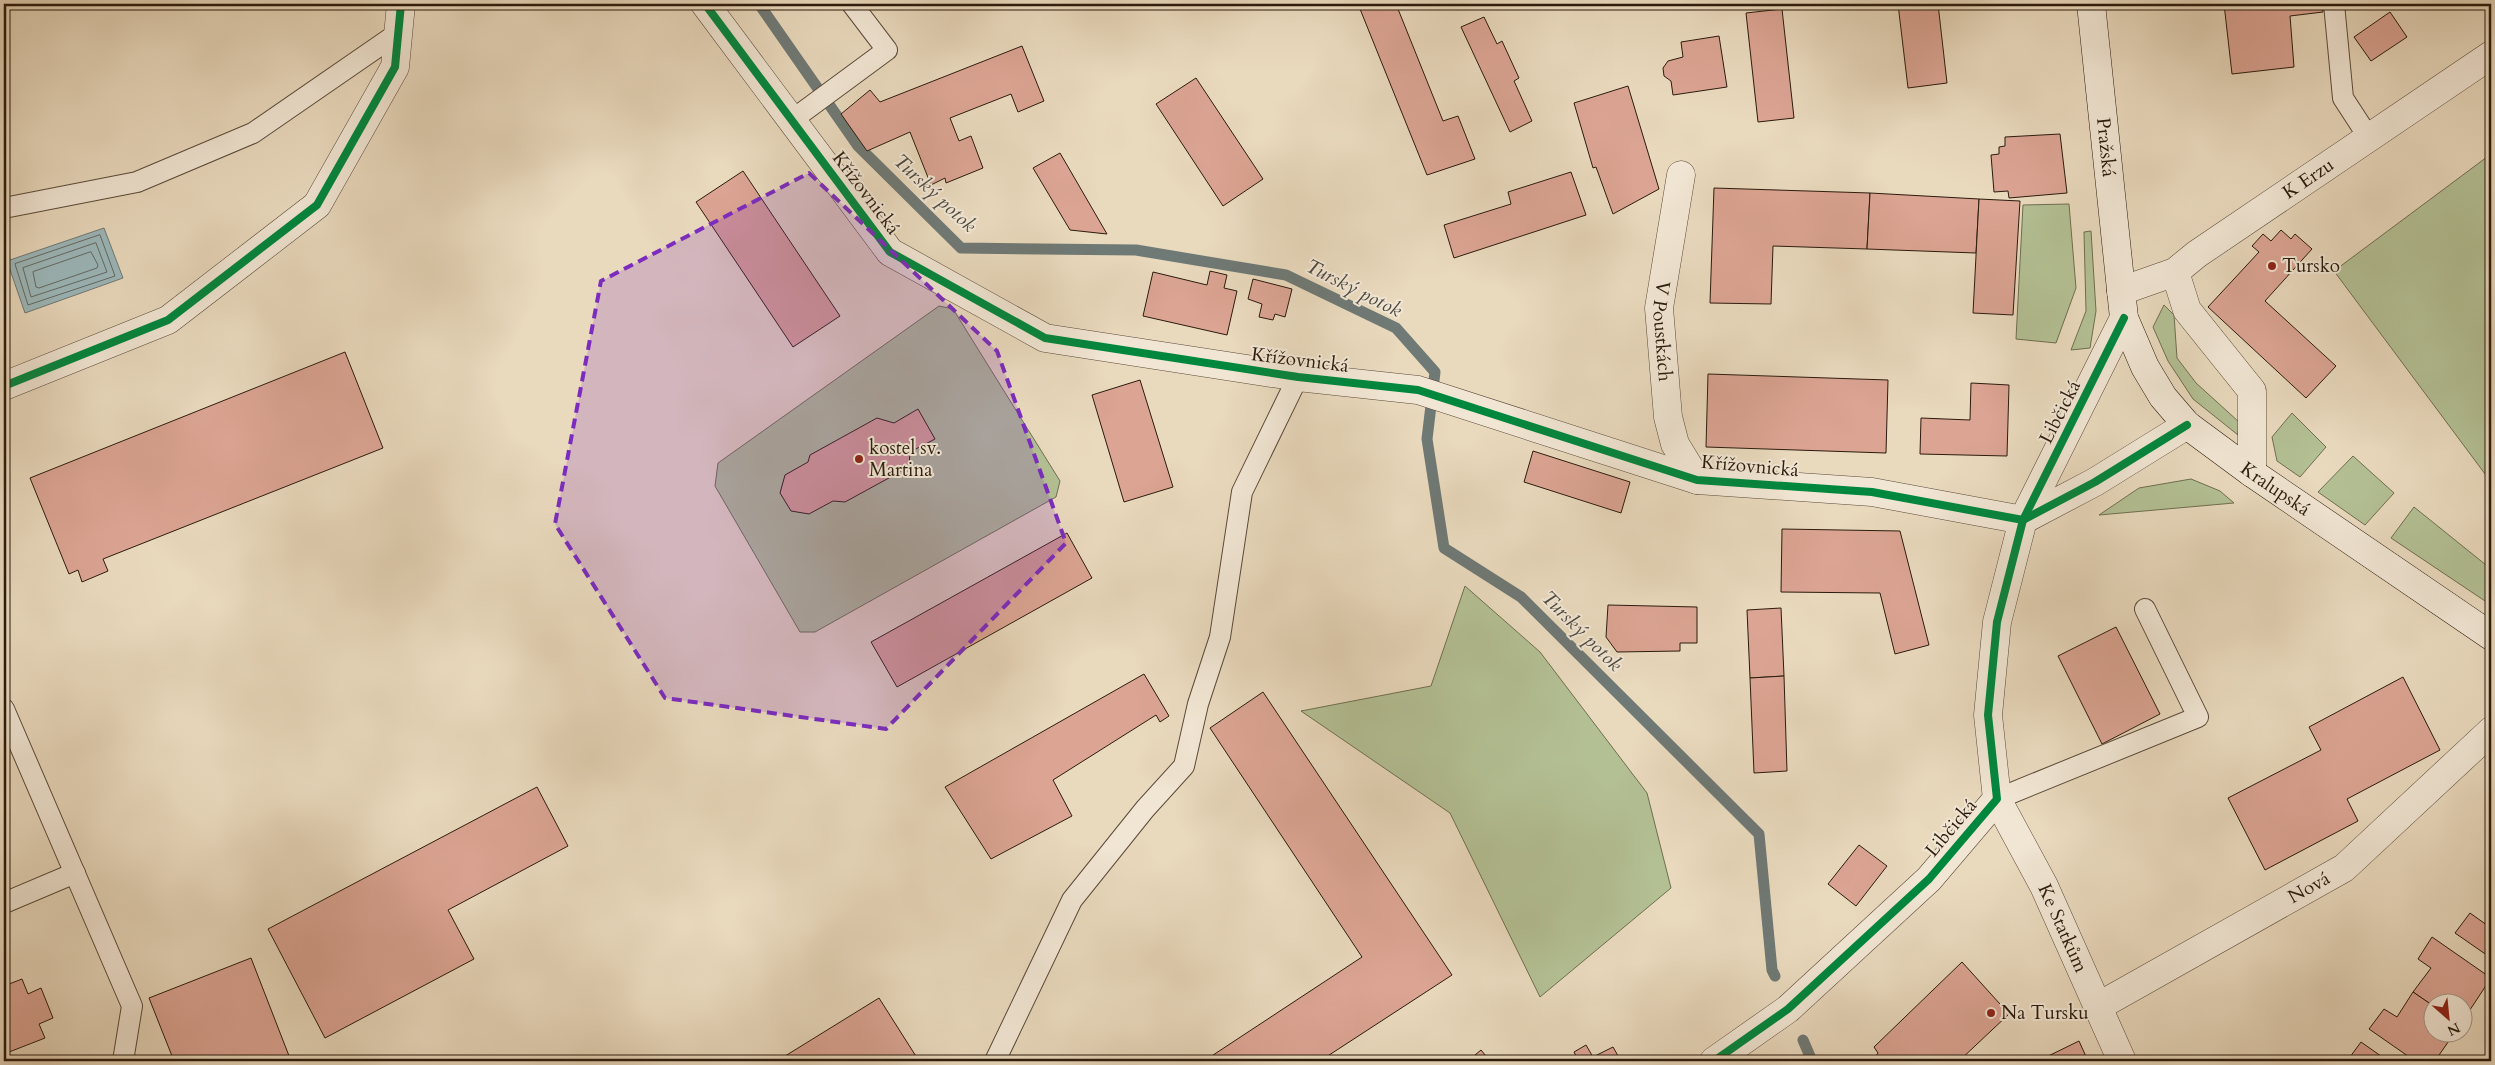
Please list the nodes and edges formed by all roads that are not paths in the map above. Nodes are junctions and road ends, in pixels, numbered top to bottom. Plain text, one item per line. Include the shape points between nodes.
1 (401, 4) edge
2 (705, 4) edge
3 (852, 4) edge
4 (2092, 4) edge
5 (2334, 4) edge
6 (398, 33) junction
7 (2491, 55) edge
8 (792, 120) junction
9 (2369, 138) junction
10 (1681, 175) dead end
11 (4, 208) edge
12 (2175, 272) junction
13 (2122, 291) junction
14 (2124, 318) junction
15 (1298, 377) junction
16 (4, 386) edge
17 (2187, 426) junction
18 (2252, 473) junction
19 (1697, 480) junction
20 (2023, 520) junction
21 (2145, 609) dead end
22 (2491, 636) edge
23 (4, 709) edge
24 (2491, 731) edge
25 (1997, 799) junction
26 (74, 874) junction
27 (4, 903) edge
28 (2099, 1006) junction
29 (123, 1061) edge
30 (995, 1061) edge
31 (1714, 1061) edge
32 (2122, 1061) edge

1 - 6 street
2 - 8 street, Křížovnická
3 - 8 lane via 887,50
4 - 13 street, Pražská
5 - 9 lane via 2343,98
6 - 11 lane via 253,132 137,182
6 - 16 street via 396,67 317,205 168,320
7 - 9 street, K Erzu
8 - 15 street, Křížovnická via 890,252 1046,338
9 - 12 street, K Erzu
10 - 19 street, V Poustkách via 1659,308 1668,417 1675,444
12 - 13 street, K Erzu
12 - 18 street via 2187,310 2252,391
13 - 14 street, Kralupská
14 - 17 street, Kralupská via 2145,368
14 - 20 street, Libčická
15 - 19 street, Křížovnická via 1418,390
15 - 30 lane via 1242,492 1220,637 1198,704 1184,766 1144,809 1072,900
17 - 18 street, Kralupská
17 - 20 street via 2095,482
18 - 22 street, Kralupská
19 - 20 street, Křížovnická via 1872,492
20 - 25 street, Libčická via 1997,622 1988,714
21 - 25 lane via 2198,717
23 - 26 lane
24 - 28 street, Nová via 2344,868
25 - 28 street, Ke Statkům via 2044,886
25 - 31 street, Libčická via 1929,879 1788,1009
26 - 27 lane
26 - 29 lane via 132,1006
28 - 32 street, Ke Statkům

